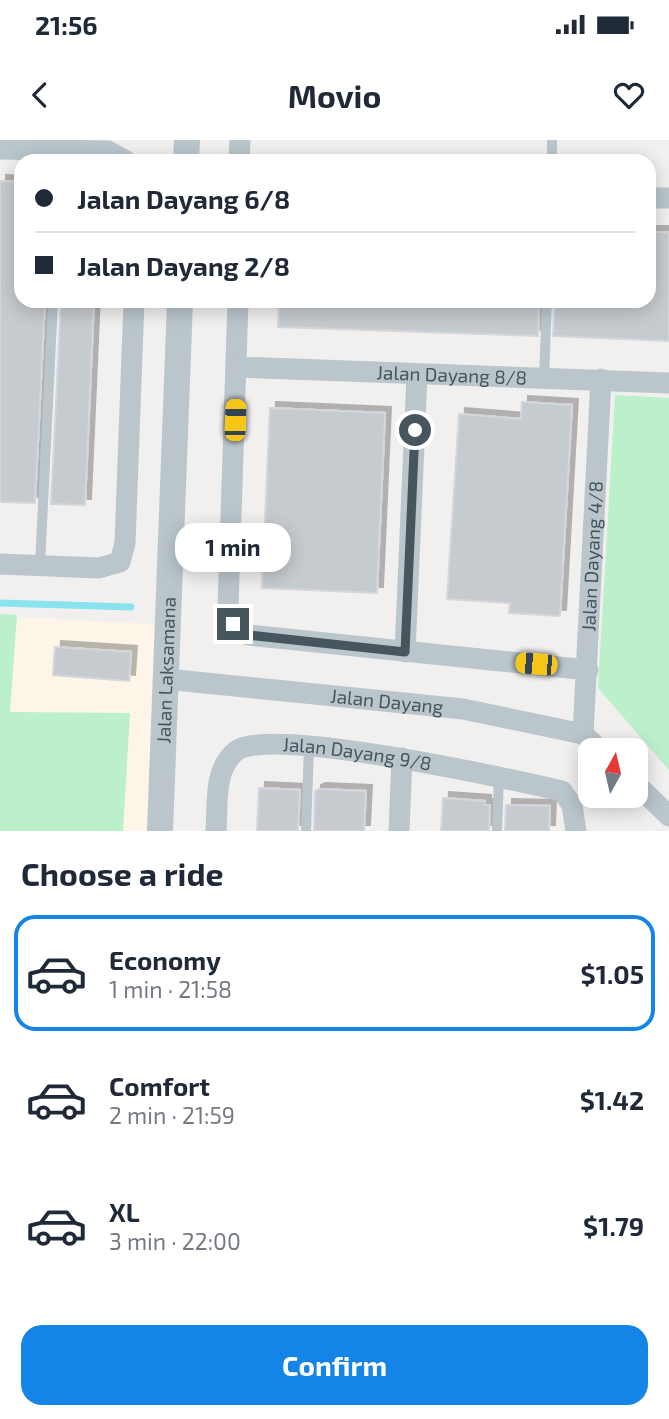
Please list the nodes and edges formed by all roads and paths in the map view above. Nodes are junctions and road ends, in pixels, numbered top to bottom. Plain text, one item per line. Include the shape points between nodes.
1 (0, 149) edge
2 (44, 154) edge
3 (54, 308) edge
4 (134, 308) edge
5 (180, 308) edge
6 (237, 308) edge
7 (547, 308) edge
8 (237, 367) junction
9 (417, 374) junction
10 (544, 377) junction
11 (601, 379) junction
12 (669, 383) edge
13 (0, 564) edge
14 (40, 565) junction
15 (405, 652) junction
16 (588, 670) junction
17 (166, 679) junction
18 (583, 734) junction
19 (587, 738) edge
20 (309, 748) junction
21 (402, 758) junction
22 (499, 777) junction
23 (648, 796) edge
24 (669, 816) edge
25 (159, 831) edge
26 (216, 831) edge
27 (306, 831) edge
28 (399, 831) edge
29 (497, 831) edge
30 (576, 831) edge

1 - 2 street
3 - 14 lane
4 - 14 street via 125,542 120,562 99,568
5 - 17 street, Jalan Laksamana
6 - 8 street
7 - 10 lane
8 - 9 street, Jalan Dayang 8/8
8 - 15 street via 228,608 233,624 248,635
9 - 10 street, Jalan Dayang 8/8
9 - 15 street
10 - 11 street, Jalan Dayang 8/8
11 - 12 street, Jalan Dayang 8/8
11 - 16 street, Jalan Dayang 4/8
13 - 14 street
15 - 16 street
16 - 18 street, Jalan Dayang 4/8
17 - 18 street, Jalan Dayang via 463,709
17 - 25 street, Jalan Laksamana
18 - 19 street
20 - 21 street, Jalan Dayang 9/8
20 - 26 street, Jalan Dayang 9/8 via 262,745 238,749 224,764 218,781
20 - 27 lane
21 - 22 street, Jalan Dayang 9/8
21 - 28 street
22 - 29 lane
22 - 30 street, Jalan Dayang 9/8 via 562,791 572,805
23 - 24 street

